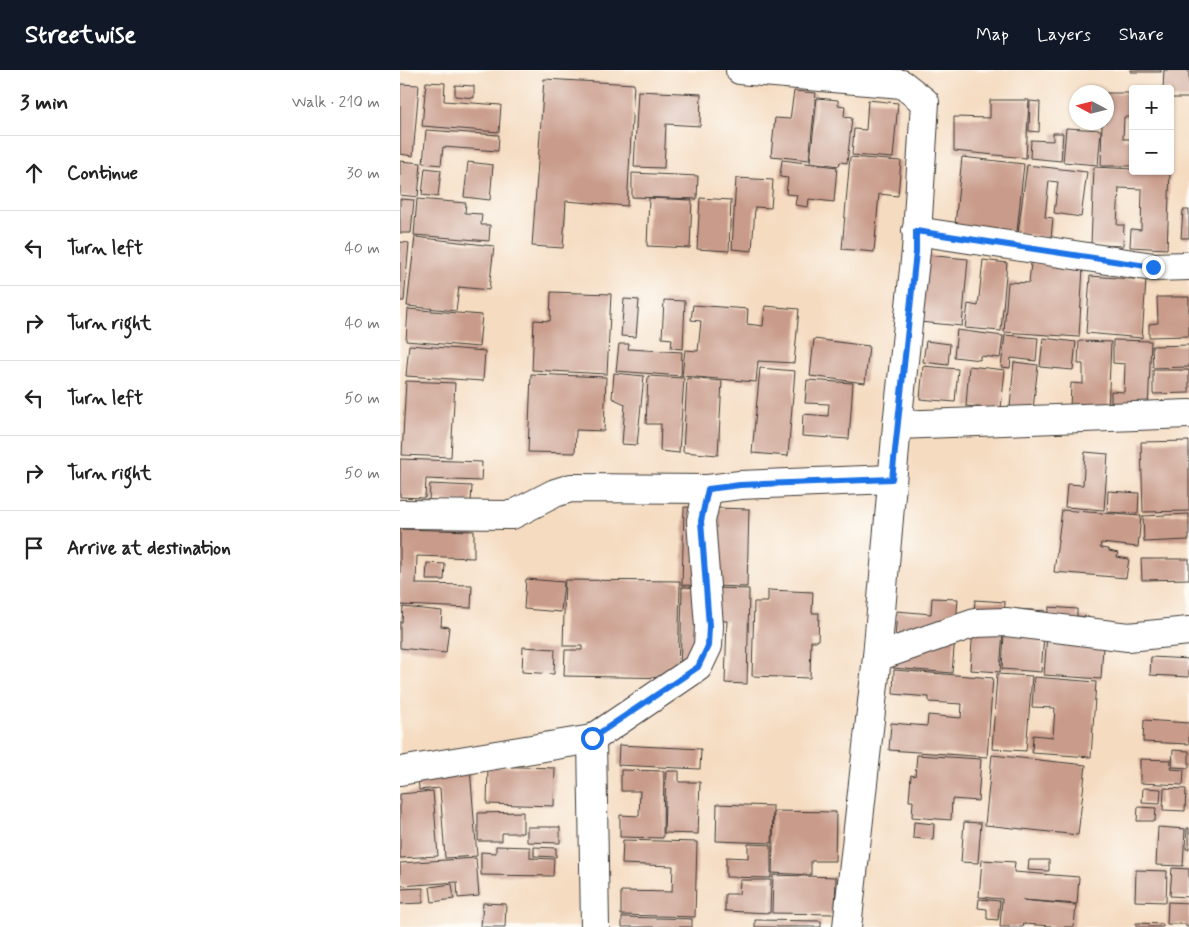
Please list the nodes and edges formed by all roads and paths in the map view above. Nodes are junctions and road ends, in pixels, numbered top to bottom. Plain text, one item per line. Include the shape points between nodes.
1 (740, 70) edge
2 (916, 231) junction
3 (1189, 266) edge
4 (1189, 414) edge
5 (898, 425) junction
6 (892, 479) junction
7 (708, 489) junction
8 (400, 514) edge
9 (1189, 630) edge
10 (877, 657) junction
11 (592, 738) junction
12 (400, 771) edge
13 (595, 927) edge
14 (848, 927) edge

1 - 2 street via 902,84 924,102
2 - 3 street via 1153,267
2 - 5 street
4 - 5 street
5 - 6 street
6 - 7 street
6 - 10 street
7 - 8 street via 571,488 512,515
7 - 11 street via 701,521 708,646 698,667
9 - 10 street via 1128,637 1006,622 975,623
10 - 14 street
11 - 12 street
11 - 13 street

